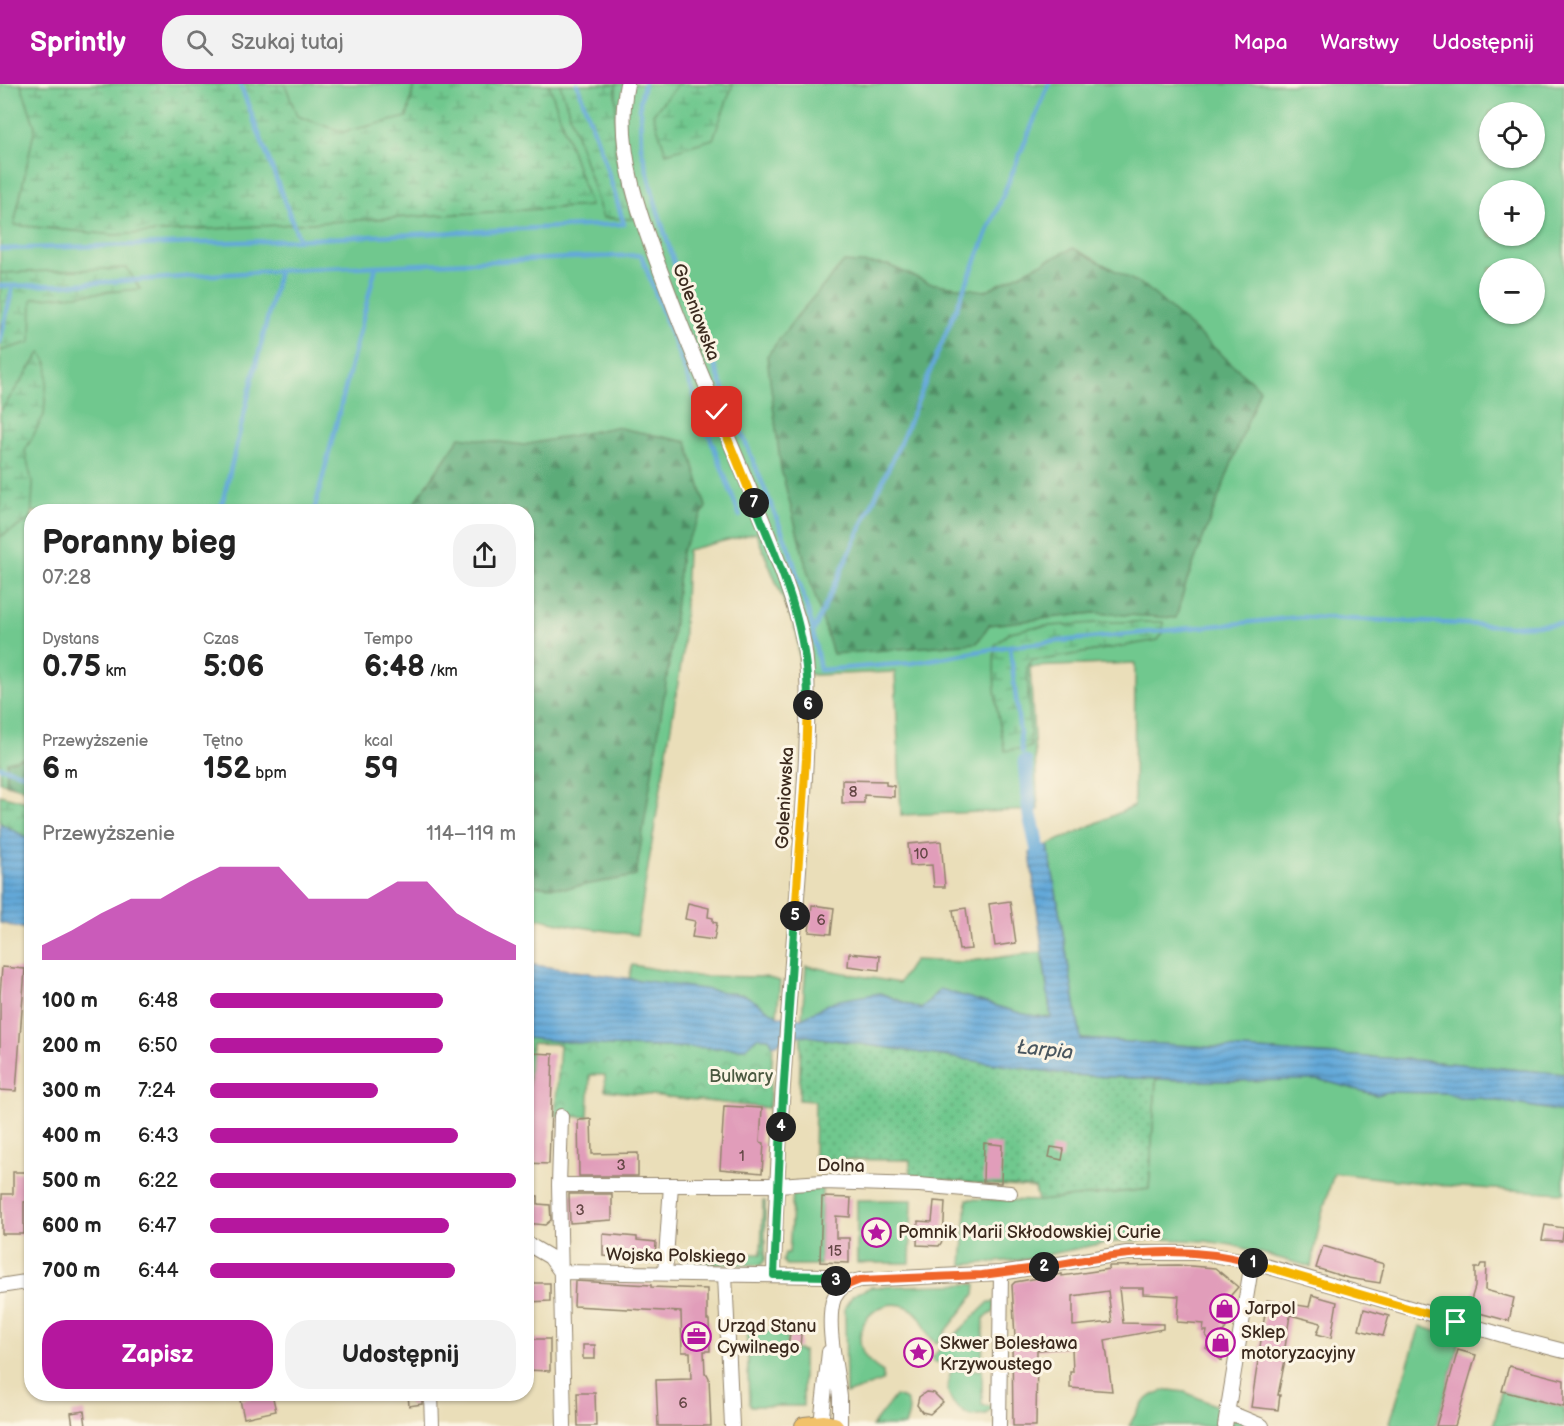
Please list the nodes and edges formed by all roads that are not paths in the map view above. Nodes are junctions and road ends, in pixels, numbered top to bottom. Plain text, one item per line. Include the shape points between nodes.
1 (627, 84) edge
2 (561, 1116) dead end
3 (560, 1185) junction
4 (671, 1185) junction
5 (778, 1185) junction
6 (1010, 1193) dead end
7 (534, 1248) edge
8 (1252, 1262) junction
9 (561, 1272) junction
10 (1001, 1273) junction
11 (665, 1274) junction
12 (725, 1275) junction
13 (774, 1275) junction
14 (24, 1282) edge
15 (0, 1286) edge
16 (845, 1286) junction
17 (832, 1332) junction
18 (1564, 1351) edge
19 (431, 1401) edge
20 (1226, 1419) edge
21 (432, 1426) edge
22 (564, 1426) edge
23 (732, 1426) edge
24 (820, 1426) edge
25 (840, 1426) edge
26 (999, 1426) edge
27 (1262, 1426) edge

1 - 5 street, Goleniowska via 623,105 625,148 635,195 683,329 774,550 806,654 806,759
2 - 3 street
3 - 4 street, Dolna
3 - 9 street
4 - 5 street, Dolna
4 - 11 street
5 - 6 street, Dolna via 919,1185
5 - 13 street
7 - 9 street via 550,1257
8 - 10 street via 1202,1253 1140,1252
8 - 18 street
8 - 20 street
9 - 11 street, Wojska Polskiego
9 - 22 street
10 - 16 street via 860,1280
10 - 26 street
11 - 12 street, Wojska Polskiego
12 - 13 street, Wojska Polskiego
12 - 23 street
13 - 16 street, Wojska Polskiego via 827,1276
14 - 15 street
16 - 17 street via 833,1304
17 - 24 street
17 - 25 street
19 - 21 street
20 - 27 street

